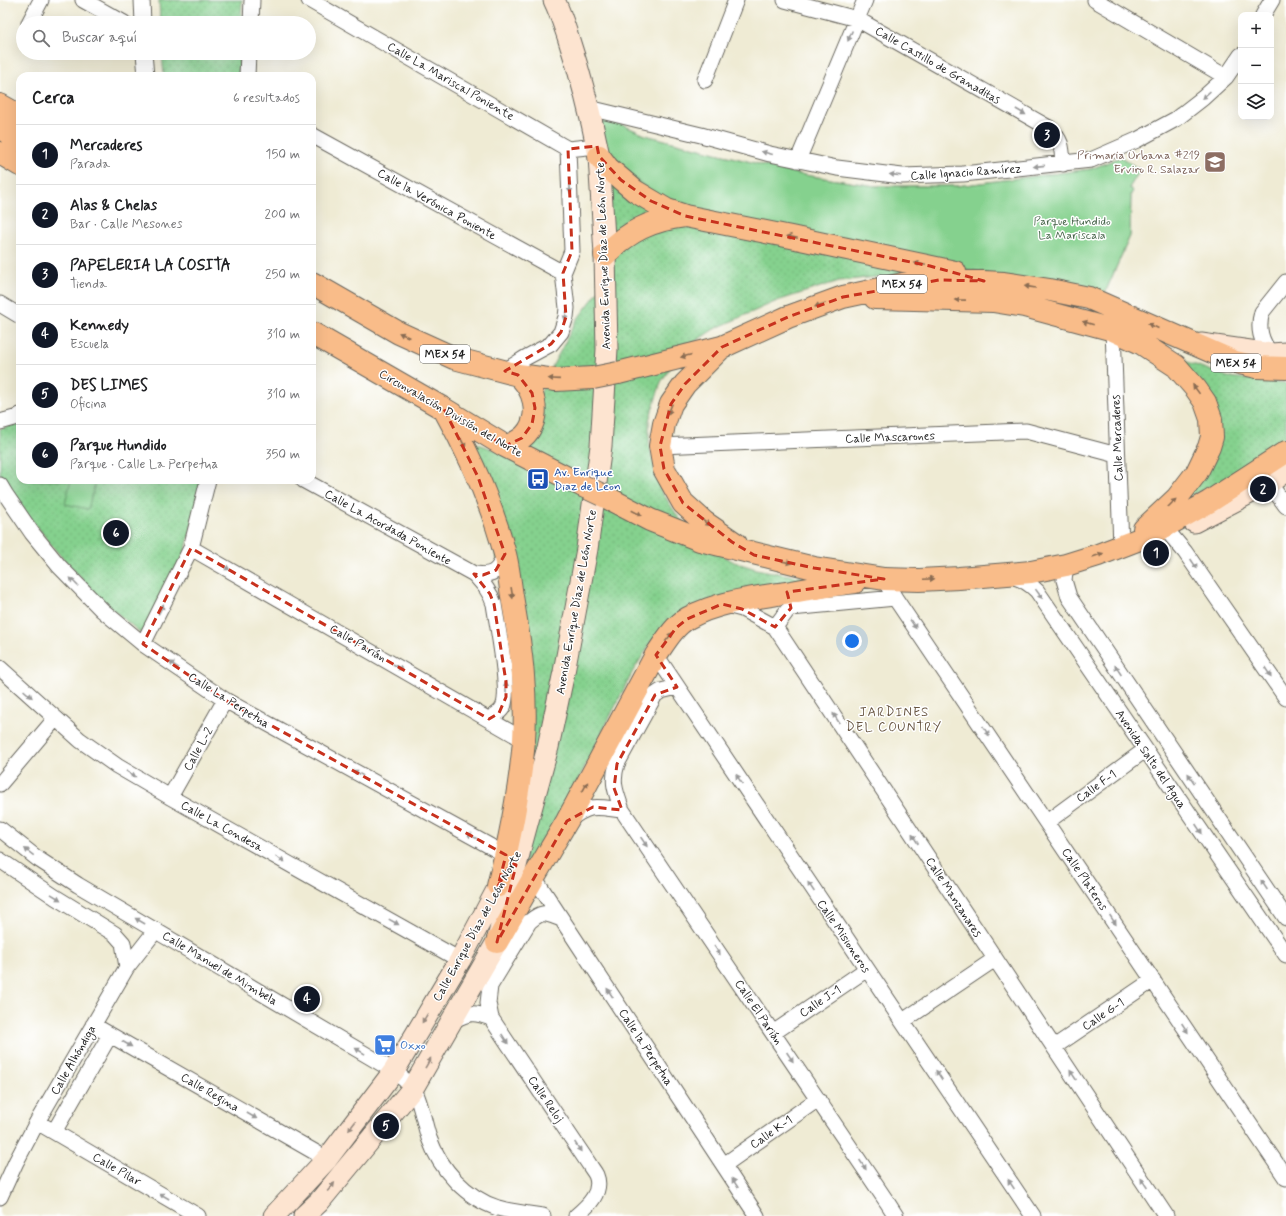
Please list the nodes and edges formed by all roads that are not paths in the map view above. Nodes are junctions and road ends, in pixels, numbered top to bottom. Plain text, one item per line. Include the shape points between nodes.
1 (41, 0) edge
2 (83, 0) edge
3 (142, 0) edge
4 (252, 0) edge
5 (309, 0) edge
6 (736, 0) edge
7 (784, 0) edge
8 (865, 0) edge
9 (1095, 0) edge
10 (1272, 0) edge
11 (553, 2) edge
12 (1265, 12) edge
13 (33, 16) edge
14 (112, 16) edge
15 (143, 16) edge
16 (251, 16) edge
17 (857, 19) junction
18 (1238, 59) edge
19 (145, 60) edge
20 (248, 60) edge
21 (146, 72) edge
22 (247, 72) edge
23 (1226, 77) junction
24 (706, 80) dead end
25 (0, 105) edge
26 (589, 108) junction
27 (16, 114) edge
28 (0, 128) edge
29 (316, 137) edge
30 (16, 138) edge
31 (568, 149) junction
32 (598, 151) junction
33 (0, 153) edge
34 (798, 160) junction
35 (16, 163) edge
36 (1062, 164) junction
37 (685, 216) junction
38 (605, 255) junction
39 (563, 273) junction
40 (984, 281) junction
41 (1286, 282) edge
42 (316, 285) edge
43 (843, 297) junction
44 (0, 304) edge
45 (16, 314) edge
46 (1113, 330) junction
47 (316, 335) edge
48 (722, 347) junction
49 (1281, 358) edge
50 (512, 373) junction
51 (444, 409) junction
52 (16, 418) edge
53 (0, 422) edge
54 (505, 446) junction
55 (660, 446) junction
56 (1286, 452) edge
57 (1117, 455) junction
58 (1286, 471) edge
59 (1269, 483) junction
60 (207, 484) edge
61 (310, 484) edge
62 (0, 485) edge
63 (1286, 506) edge
64 (1160, 535) junction
65 (1121, 546) junction
66 (191, 548) junction
67 (505, 554) junction
68 (754, 554) junction
69 (1066, 564) junction
70 (474, 574) junction
71 (1007, 574) junction
72 (884, 579) junction
73 (895, 598) junction
74 (789, 600) junction
75 (722, 604) junction
76 (776, 627) junction
77 (143, 644) junction
78 (656, 655) junction
79 (0, 668) edge
80 (677, 687) junction
81 (1286, 698) edge
82 (225, 700) junction
83 (55, 719) junction
84 (489, 719) junction
85 (524, 740) junction
86 (1145, 750) junction
87 (0, 784) edge
88 (170, 797) junction
89 (1204, 797) junction
90 (1185, 808) junction
91 (622, 810) junction
92 (567, 821) junction
93 (1047, 822) junction
94 (0, 829) edge
95 (514, 850) junction
96 (0, 860) edge
97 (534, 877) junction
98 (498, 886) joint
99 (562, 918) junction
100 (1286, 918) edge
101 (156, 930) junction
102 (497, 942) junction
103 (1286, 955) edge
104 (995, 959) junction
105 (460, 960) junction
106 (127, 967) junction
107 (866, 969) junction
108 (1153, 980) junction
109 (491, 1018) junction
110 (452, 1021) junction
111 (903, 1021) junction
112 (93, 1025) junction
113 (773, 1033) junction
114 (110, 1035) junction
115 (1054, 1047) junction
116 (394, 1071) junction
117 (413, 1088) junction
118 (818, 1099) junction
119 (37, 1122) junction
120 (54, 1132) junction
121 (327, 1159) junction
122 (724, 1165) junction
123 (1286, 1178) edge
124 (0, 1197) edge
125 (476, 1197) junction
126 (198, 1216) edge
127 (274, 1216) edge
128 (304, 1216) edge
129 (488, 1216) edge
130 (543, 1216) edge
131 (576, 1216) edge
132 (757, 1216) edge
133 (896, 1216) edge
134 (1033, 1216) edge
135 (1166, 1216) edge

1 - 13 street
2 - 14 street
3 - 15 street
4 - 16 street
5 - 31 street, Calle La Mariscal Poniente
6 - 24 street
7 - 17 street, Calle Castillo de Granaditas
8 - 17 street
9 - 23 street
10 - 12 street
11 - 26 main road, Avenida Enrique Díaz de León Norte via 572,49
17 -> 34 street
17 -> 36 street, Calle Castillo de Granaditas via 1049,128 1058,136 1061,144
18 - 23 street, Calle Ignacio Ramírez
19 - 21 street
20 - 22 street
23 -> 36 street, Calle Ignacio Ramírez via 1176,119 1137,140 1091,160
25 - 27 main road
26 - 32 main road, Avenida Enrique Díaz de León Norte
34 -> 26 street, Calle Ignacio Ramírez
28 - 30 main road
29 - 39 street, Calle la Verónica Poniente
31 - 32 street
31 -> 39 street via 572,251
32 - 37 main road via 608,168 635,191 662,207
32 - 38 main road, Avenida Enrique Díaz de León Norte
33 - 35 main road
36 -> 34 street, Calle Ignacio Ramírez via 963,174 902,176
37 - 38 main road via 661,220 638,229
40 -> 37 main road via 930,266
38 - 95 main road, Avenida Enrique Díaz de León Norte via 607,349 601,446 587,549 548,747
39 -> 50 street via 567,308 561,332 551,344 525,358
40 - 43 main road, MEX 54 via 932,280
49 -> 40 main road, MEX 54 via 1257,366 1235,362 1089,298
41 - 49 street via 1262,312 1259,330 1261,337
50 -> 42 main road, MEX 54 via 454,358 399,333
46 -> 43 main road via 1031,308 993,301
43 -> 48 main road, MEX 54 via 788,317
44 - 45 street
46 - 57 street, Calle Mercaderes
65 -> 46 main road via 1143,531 1177,498 1197,472 1209,447 1212,428 1205,402 1181,371 1153,350
47 - 51 main road, Circunvalación División del Norte
48 -> 50 main road, MEX 54, bridge via 593,378 556,380
48 -> 55 main road via 685,384 671,404
50 - 54 main road via 524,380 532,393 534,416 522,438
51 - 54 main road, Circunvalación División del Norte
51 -> 67 main road via 478,477
52 - 53 street
54 -> 68 main road, Circunvalación División del Norte via 650,520 700,540
55 - 57 street, Calle Mascarones via 1026,431
55 -> 68 main road via 664,470 683,503 726,538
56 - 64 main road, Circunvalación División del Norte
57 - 65 street, Calle Mercaderes
58 - 59 main road
59 - 63 street
59 - 64 main road
60 - 66 street
61 - 70 street, Calle La Acordada Poniente
77 -> 62 street, Calle La Perpetua via 102,610 59,566 32,533
64 - 65 main road, Circunvalación División del Norte
64 -> 81 street via 1185,552
69 -> 65 main road, Circunvalación División del Norte
77 -> 66 street
66 -> 84 street, Calle Parián
67 - 70 street via 501,565 490,574
67 -> 85 main road via 522,657
68 -> 72 main road, Circunvalación División del Norte via 814,568
69 - 71 main road, Circunvalación División del Norte via 1031,572
89 -> 69 street, Avenida Salto del Agua via 1069,597 1064,580
84 -> 70 street via 503,707 506,682 494,604 490,594
72 -> 71 main road, Circunvalación División del Norte via 919,580
71 -> 86 street, Avenida Salto del Agua via 1022,579 1037,591
72 - 73 street, Calle Plateros
72 - 74 main road via 827,585
73 - 74 street
73 -> 93 street, Calle Plateros
74 - 75 main road
74 - 76 street via 787,611
75 - 76 street, Calle Manzanares via 742,609
78 -> 75 main road via 667,639 687,619
104 -> 76 street, Calle Manzanares
82 -> 77 street, Calle La Perpetua
78 - 80 street, Calle Misioneros
92 -> 78 main road
79 -> 83 street, Calle La Condesa
80 - 91 street, Calle El Parián via 655,695 617,764 614,788
107 -> 80 street, Calle Misioneros
82 - 88 street, Calle L-2
95 -> 82 street, Calle La Perpetua
83 - 87 street
83 -> 88 street, Calle La Condesa via 117,766
84 - 85 street, Calle Parián
85 - 95 main road
86 - 90 street, Avenida Salto del Agua
86 - 93 street, Calle F-1
88 -> 105 street, Calle La Condesa
89 - 90 street
100 -> 89 street, Avenida Salto del Agua
90 -> 103 street, Avenida Salto del Agua
91 - 92 street via 593,807 581,811
91 -> 113 street, Calle El Parián
92 - 97 main road
93 -> 108 street, Calle Plateros
101 -> 94 street, Calle Manuel de Mimbela via 78,885 38,859
95 - 98 main road
95 - 102 main road, Calle Enrique Díaz de León Norte
96 -> 106 street via 115,934 123,943
97 - 99 street, Calle la Perpetua
97 - 102 main road
98 - 105 main road, Calle Enrique Díaz de León Norte
99 - 109 street via 546,913 529,922 490,986 488,1003
122 -> 99 street, Calle la Perpetua
101 - 106 street, Calle Alhóndiga
116 -> 101 street, Calle Manuel de Mimbela
102 - 110 main road, Calle Enrique Díaz de León Norte
104 - 111 street
104 - 115 street, Calle Manzanares
105 -> 116 main road, Calle Enrique Díaz de León Norte
106 - 112 street, Calle Alhóndiga
107 - 111 street, Calle Misioneros
107 - 113 street, Calle J-1
108 - 115 street, Calle G-1
108 -> 123 street, Calle Plateros
109 - 110 street via 468,1013
109 -> 131 street, Calle Reloj via 596,1176 598,1186 593,1199
117 -> 110 main road, Calle Enrique Díaz de León Norte
134 -> 111 street, Calle Misioneros
112 - 114 street, Calle Regina
112 - 119 street, Calle Alhóndiga
113 -> 118 street, Calle El Parián
114 - 120 street, Calle Alhóndiga
114 -> 121 street, Calle Regina
135 -> 115 street, Calle Manzanares
116 - 117 street, Calle Manuel de Mimbela
116 -> 121 main road, Calle Enrique Díaz de León Norte
117 - 125 street, Calle Manuel de Mimbela via 436,1156 450,1175
128 -> 117 main road, Calle Enrique Díaz de León Norte via 319,1202
118 - 122 street, Calle K-1
118 -> 133 street, Calle El Parián
119 - 120 street, Calle Pilar
119 - 124 street, Calle Alhóndiga
126 -> 120 street, Calle Pilar
121 - 127 main road, Calle Enrique Díaz de León Norte
132 -> 122 street, Calle la Perpetua
125 - 129 street
125 - 130 street via 497,1208

